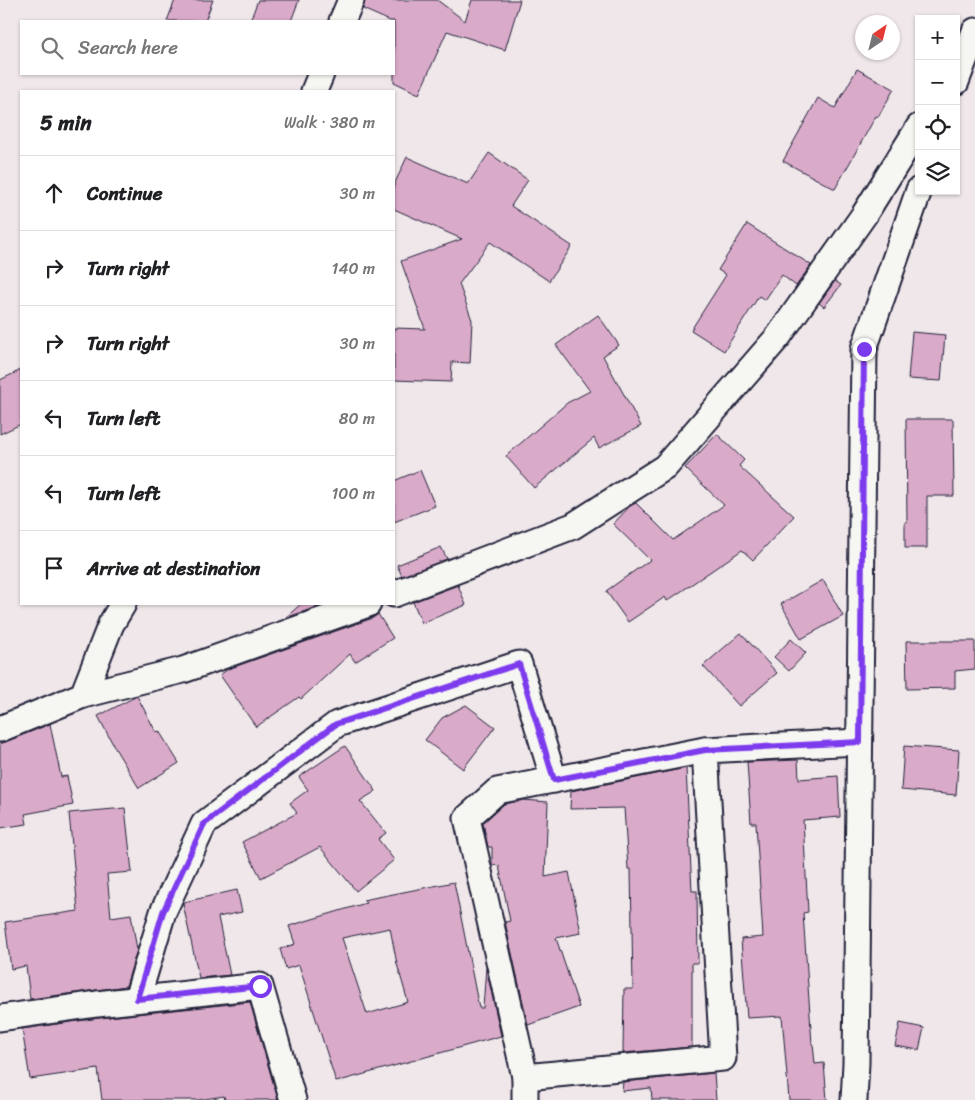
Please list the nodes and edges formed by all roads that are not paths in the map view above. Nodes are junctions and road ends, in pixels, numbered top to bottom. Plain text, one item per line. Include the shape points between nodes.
1 (351, 0) edge
2 (342, 20) edge
3 (966, 49) edge
4 (960, 69) edge
5 (321, 75) edge
6 (314, 90) edge
7 (915, 133) edge
8 (917, 195) edge
9 (395, 594) edge
10 (122, 605) edge
11 (365, 605) edge
12 (83, 695) junction
13 (0, 729) edge
14 (860, 742) junction
15 (705, 750) junction
16 (554, 780) junction
17 (137, 999) junction
18 (0, 1018) edge
19 (525, 1088) edge
20 (293, 1100) edge
21 (854, 1100) edge

1 - 2 street
3 - 4 street
5 - 6 street
7 - 9 street via 778,338 665,467 573,526
8 - 14 street via 864,349
10 - 12 street via 111,624
11 - 12 street via 184,670
12 - 13 street
14 - 15 street
14 - 21 street
15 - 16 street
15 - 19 street via 723,1058
16 - 17 street via 519,664 336,724 204,824 163,912
16 - 19 street via 497,790 467,818
17 - 18 street
17 - 20 street via 260,986

